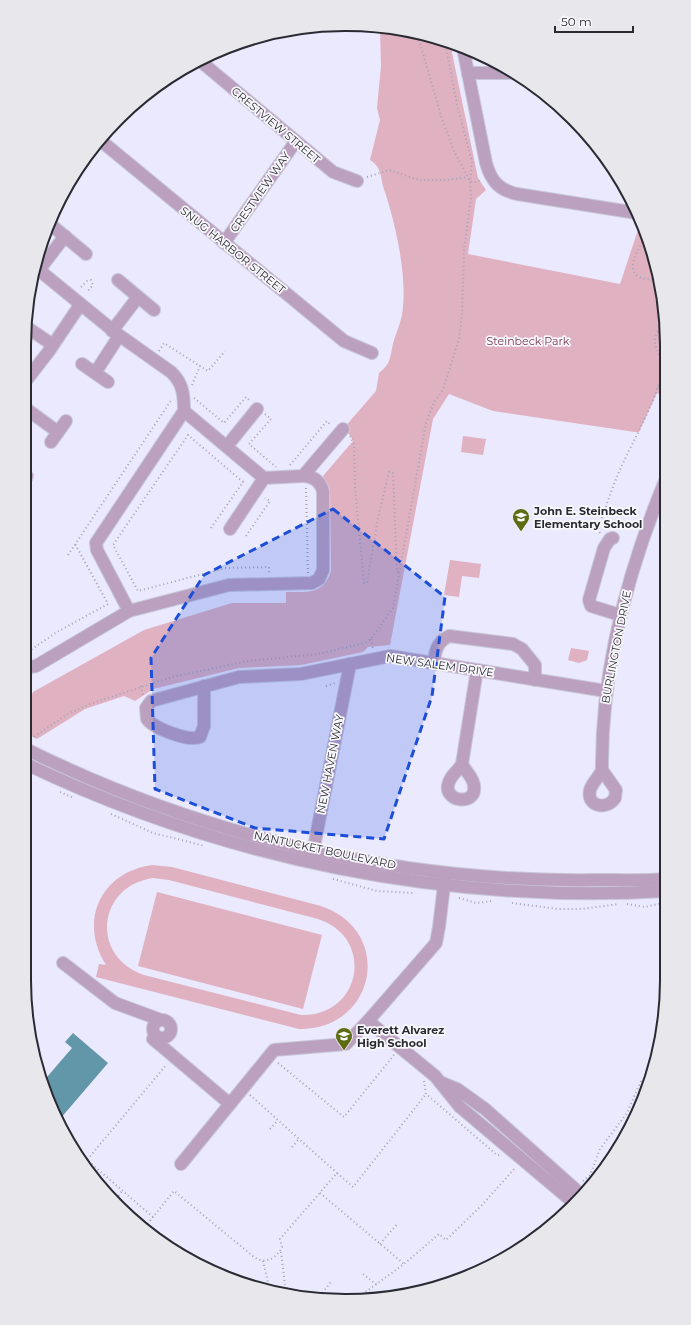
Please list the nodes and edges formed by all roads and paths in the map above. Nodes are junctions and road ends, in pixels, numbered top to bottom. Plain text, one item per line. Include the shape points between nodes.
1 (419, 40) edge
2 (446, 48) edge
3 (464, 54) edge
4 (204, 64) edge
5 (468, 73) junction
6 (503, 73) edge
7 (296, 141) junction
8 (104, 144) edge
9 (468, 177) junction
10 (491, 178) junction
11 (357, 181) joint
12 (470, 181) junction
13 (630, 212) edge
14 (54, 227) edge
15 (65, 236) junction
16 (642, 242) edge
17 (224, 243) junction
18 (86, 254) dead end
19 (43, 260) edge
20 (40, 271) edge
21 (118, 280) dead end
22 (653, 280) edge
23 (81, 287) dead end
24 (87, 292) dead end
25 (138, 297) junction
26 (80, 305) junction
27 (154, 310) dead end
28 (659, 329) edge
29 (32, 331) edge
30 (116, 333) junction
31 (53, 345) junction
32 (372, 353) dead end
33 (153, 355) junction
34 (660, 360) edge
35 (82, 364) dead end
36 (200, 366) dead end
37 (95, 373) junction
38 (31, 374) edge
39 (660, 380) edge
40 (108, 382) dead end
41 (658, 387) joint
42 (176, 393) dead end
43 (257, 409) dead end
44 (184, 411) junction
45 (31, 412) edge
46 (66, 420) dead end
47 (343, 429) joint
48 (58, 432) junction
49 (50, 442) dead end
50 (227, 446) junction
51 (264, 478) junction
52 (305, 480) junction
53 (660, 495) edge
54 (262, 496) dead end
55 (211, 528) dead end
56 (230, 529) dead end
57 (246, 536) dead end
58 (614, 538) dead end
59 (598, 540) dead end
60 (75, 544) junction
61 (68, 555) dead end
62 (308, 572) dead end
63 (400, 572) dead end
64 (269, 584) junction
65 (129, 611) junction
66 (620, 614) junction
67 (370, 640) dead end
68 (373, 648) dead end
69 (31, 650) edge
70 (434, 663) junction
71 (350, 664) junction
72 (31, 667) edge
73 (477, 670) junction
74 (535, 680) junction
75 (141, 686) dead end
76 (204, 686) junction
77 (606, 691) junction
78 (143, 694) dead end
79 (31, 751) edge
80 (462, 764) dead end
81 (31, 766) edge
82 (602, 770) dead end
83 (314, 850) junction
84 (311, 863) junction
85 (445, 872) junction
86 (660, 879) edge
87 (444, 885) junction
88 (660, 891) edge
89 (458, 898) dead end
90 (498, 901) dead end
91 (510, 902) dead end
92 (660, 904) edge
93 (63, 963) dead end
94 (368, 1021) junction
95 (395, 1055) dead end
96 (276, 1062) dead end
97 (173, 1069) dead end
98 (644, 1078) edge
99 (424, 1080) dead end
100 (438, 1081) junction
101 (254, 1089) dead end
102 (230, 1104) junction
103 (278, 1120) junction
104 (270, 1129) dead end
105 (299, 1139) junction
106 (292, 1147) dead end
107 (88, 1159) edge
108 (90, 1163) edge
109 (181, 1164) dead end
110 (517, 1166) dead end
111 (337, 1172) junction
112 (581, 1182) dead end
113 (122, 1191) junction
114 (320, 1192) junction
115 (577, 1192) edge
116 (118, 1197) edge
117 (571, 1199) edge
118 (153, 1217) junction
119 (398, 1223) dead end
120 (148, 1224) edge
121 (380, 1244) junction
122 (280, 1251) junction
123 (262, 1261) junction
124 (404, 1264) junction
125 (364, 1274) dead end
126 (331, 1282) dead end
127 (268, 1284) edge
128 (377, 1285) junction
129 (285, 1288) edge
130 (323, 1293) edge
131 (365, 1293) edge

1 - 9 path via 442,119 454,151
2 - 12 path via 457,105 472,162
3 - 5 street
4 - 7 street, CRESTVIEW STREET
5 - 6 street
5 - 10 street
7 - 11 street, CRESTVIEW STREET via 333,172
7 - 17 street, CRESTVIEW WAY
8 - 17 street, SNUG HARBOR STREET
9 - 11 path via 419,180 388,170
9 - 12 path
10 - 12 path
10 - 13 street via 501,188 510,192
14 - 15 street
15 - 18 street
15 - 19 street
16 - 22 path via 634,257 632,268 641,279
17 - 32 street, SNUG HARBOR STREET via 344,342
20 - 26 street
21 - 25 street
23 - 24 path via 87,280 91,280 93,284
25 - 27 street
25 - 30 street
26 - 30 street
26 - 31 street
28 - 34 path via 655,338
29 - 31 street
30 - 33 street
30 - 37 street
31 - 38 street
33 - 36 path via 164,343
33 - 44 street via 180,383
35 - 37 street
37 - 40 street
39 - 41 path
41 - 59 path via 619,473 598,529
42 - 60 path
43 - 50 street
44 - 50 street
44 - 65 street via 96,543 97,550
45 - 48 street
46 - 48 street
47 - 52 street
47 - 63 path via 350,435 354,444 355,488 364,583 367,583 378,518 390,472 393,473 397,572
48 - 49 street
50 - 51 street
51 - 52 street
51 - 56 street
52 - 62 path
52 - 64 street via 313,478 319,483 322,491 322,573 319,579 312,583
53 - 66 street, BURLINGTON DRIVE
54 - 57 path via 270,501
55 - 64 path via 243,482 188,435 113,545 138,591 226,568 269,568
58 - 66 street via 610,539 604,548 589,600 591,606
60 - 61 path
60 - 69 path via 108,604
64 - 65 street via 229,585
65 - 72 street
66 - 77 street, BURLINGTON DRIVE
67 - 68 path
70 - 71 street, NEW SALEM DRIVE via 390,656
70 - 73 street, NEW SALEM DRIVE
70 - 74 street via 436,647 442,639 449,636 513,644 535,665
71 - 76 street, NEW SALEM DRIVE via 301,674 239,676
71 - 83 street, NEW HAVEN WAY
73 - 74 street, NEW SALEM DRIVE
73 - 80 street
74 - 77 street, NEW SALEM DRIVE
75 - 78 path
76 - 76 street, NEW SALEM DRIVE via 151,701 146,708 147,719 154,726 189,739 200,737 204,726
77 - 82 street, BURLINGTON DRIVE
79 - 83 street, NANTUCKET BOULEVARD via 87,778 152,804 261,838
81 - 84 street, NANTUCKET BOULEVARD via 88,793 157,819 208,836
83 - 84 street, NEW HAVEN WAY
83 - 85 street, NANTUCKET BOULEVARD via 390,865
84 - 87 street, NANTUCKET BOULEVARD
85 - 86 street, NANTUCKET BOULEVARD via 507,878
85 - 87 street
87 - 88 street, NANTUCKET BOULEVARD via 563,894
87 - 94 street via 436,943
89 - 90 path via 476,903
91 - 92 path via 535,907 570,909 627,904 648,907
93 - 102 street via 115,1003 161,1020 154,1024 153,1039
94 - 100 street
94 - 102 street via 346,1044 274,1050
95 - 96 path via 344,1117
97 - 107 path via 167,1064
98 - 112 path via 627,1113 600,1149 590,1175
99 - 111 path via 426,1094 353,1187
100 - 115 street via 457,1089 484,1109
100 - 117 street via 460,1107
101 - 103 path via 250,1095
102 - 109 street
103 - 104 path
103 - 105 path
105 - 106 path
105 - 111 path
108 - 113 path
110 - 124 path via 446,1240 439,1234
111 - 114 path
113 - 116 path
113 - 118 path
114 - 121 path
114 - 122 path via 280,1239 283,1244
118 - 120 path
118 - 123 path via 174,1191
119 - 121 path
121 - 124 path
122 - 123 path via 273,1258
122 - 129 path
123 - 127 path
124 - 128 path
125 - 128 path
126 - 130 path
128 - 131 path

